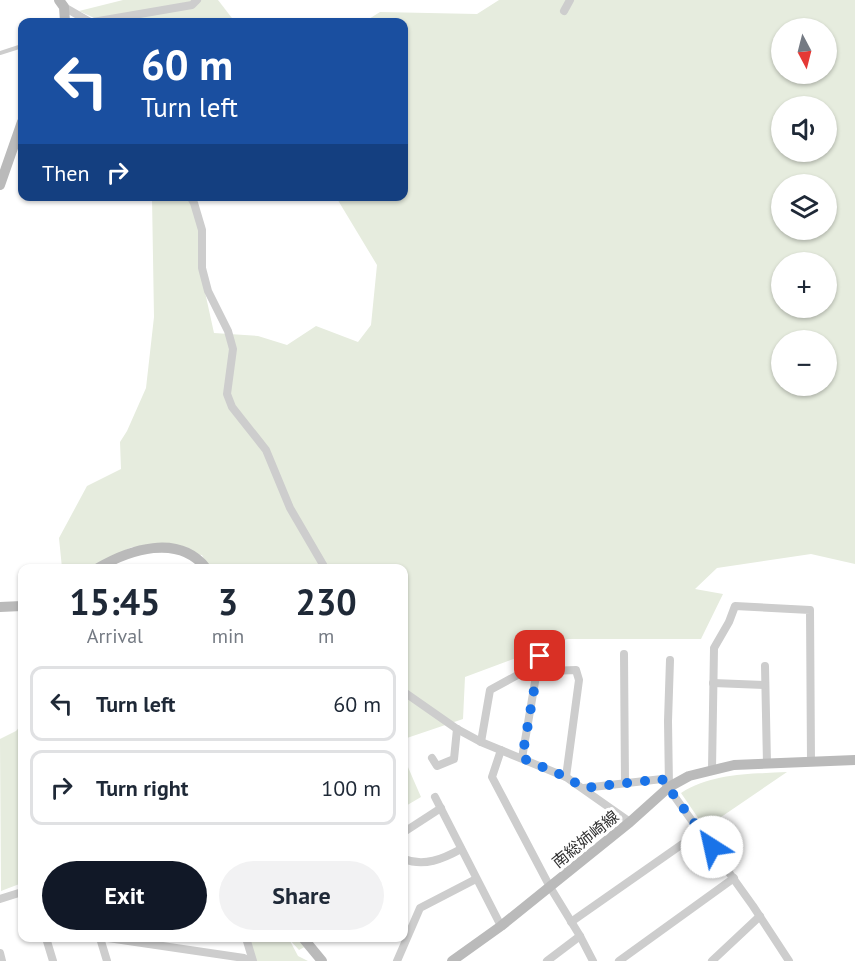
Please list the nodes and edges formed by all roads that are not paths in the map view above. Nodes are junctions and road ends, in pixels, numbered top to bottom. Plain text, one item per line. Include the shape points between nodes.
1 (197, 0) edge
2 (570, 0) edge
3 (62, 3) edge
4 (564, 11) dead end
5 (64, 18) edge
6 (86, 18) edge
7 (116, 18) edge
8 (18, 47) edge
9 (0, 53) edge
10 (18, 133) edge
11 (0, 185) edge
12 (193, 201) edge
13 (106, 564) edge
14 (201, 564) edge
15 (323, 564) edge
16 (18, 606) edge
17 (0, 607) edge
18 (543, 641) dead end
19 (624, 654) dead end
20 (670, 660) dead end
21 (765, 666) dead end
22 (538, 671) junction
23 (713, 683) junction
24 (765, 685) junction
25 (408, 695) edge
26 (457, 729) junction
27 (481, 742) junction
28 (501, 750) junction
29 (432, 758) dead end
30 (522, 758) junction
31 (855, 760) edge
32 (811, 762) junction
33 (767, 764) junction
34 (712, 769) junction
35 (566, 777) junction
36 (625, 783) junction
37 (669, 787) junction
38 (584, 788) junction
39 (435, 797) dead end
40 (441, 808) junction
41 (630, 822) junction
42 (408, 829) edge
43 (701, 831) junction
44 (461, 849) junction
45 (408, 860) edge
46 (734, 878) junction
47 (476, 879) junction
48 (550, 887) junction
49 (18, 893) edge
50 (0, 899) edge
51 (760, 916) junction
52 (571, 922) junction
53 (501, 926) junction
54 (408, 936) edge
55 (580, 936) junction
56 (47, 942) edge
57 (101, 942) edge
58 (135, 942) edge
59 (247, 942) edge
60 (306, 942) edge
61 (405, 942) edge
62 (0, 953) edge
63 (787, 960) edge
64 (2, 961) edge
65 (53, 961) edge
66 (107, 961) edge
67 (251, 961) edge
68 (322, 961) edge
69 (397, 961) edge
70 (452, 961) edge
71 (547, 961) edge
72 (593, 961) edge
73 (619, 961) edge
74 (712, 961) edge

1 - 7 street via 192,5
2 - 4 street
3 - 5 main road
3 - 6 street
8 - 9 lane
10 - 11 main road
12 - 15 street via 202,230 202,268 208,291 233,349 227,394 232,407 266,450 291,508
13 - 14 main road via 128,553 169,548
16 - 17 main road
18 - 22 street
19 - 36 street
20 - 37 street
21 - 24 street
22 - 27 street via 523,672 490,690
22 - 30 street
22 - 35 street via 576,670 579,680
23 - 24 street
23 - 32 street via 714,648 735,606 810,610
23 - 34 street
24 - 33 street
25 - 26 street
26 - 27 street
26 - 29 street via 454,759 437,766
27 - 28 street
28 - 30 street
28 - 48 street via 492,777
30 - 35 street
31 - 32 main road, 南総姉崎線
32 - 33 main road, 南総姉崎線
33 - 34 main road, 南総姉崎線
34 - 37 main road, 南総姉崎線
35 - 38 street
36 - 37 street via 662,779
36 - 38 street
37 - 41 main road, 南総姉崎線
37 - 43 street
38 - 41 street
39 - 40 street
40 - 42 street
40 - 44 street
41 - 48 main road, 南総姉崎線
43 - 46 street
43 - 52 street
44 - 45 street via 442,859
44 - 47 street
46 - 51 street
46 - 73 street
47 - 53 street
47 - 54 street via 420,908
48 - 52 street
48 - 53 main road, 南総姉崎線
49 - 50 street
51 - 63 street
51 - 74 street
52 - 55 street
53 - 70 main road, 南総姉崎線
55 - 71 street
55 - 72 street
56 - 65 street
57 - 66 street
58 - 67 street
59 - 67 street
60 - 68 main road
61 - 69 street
62 - 64 street

